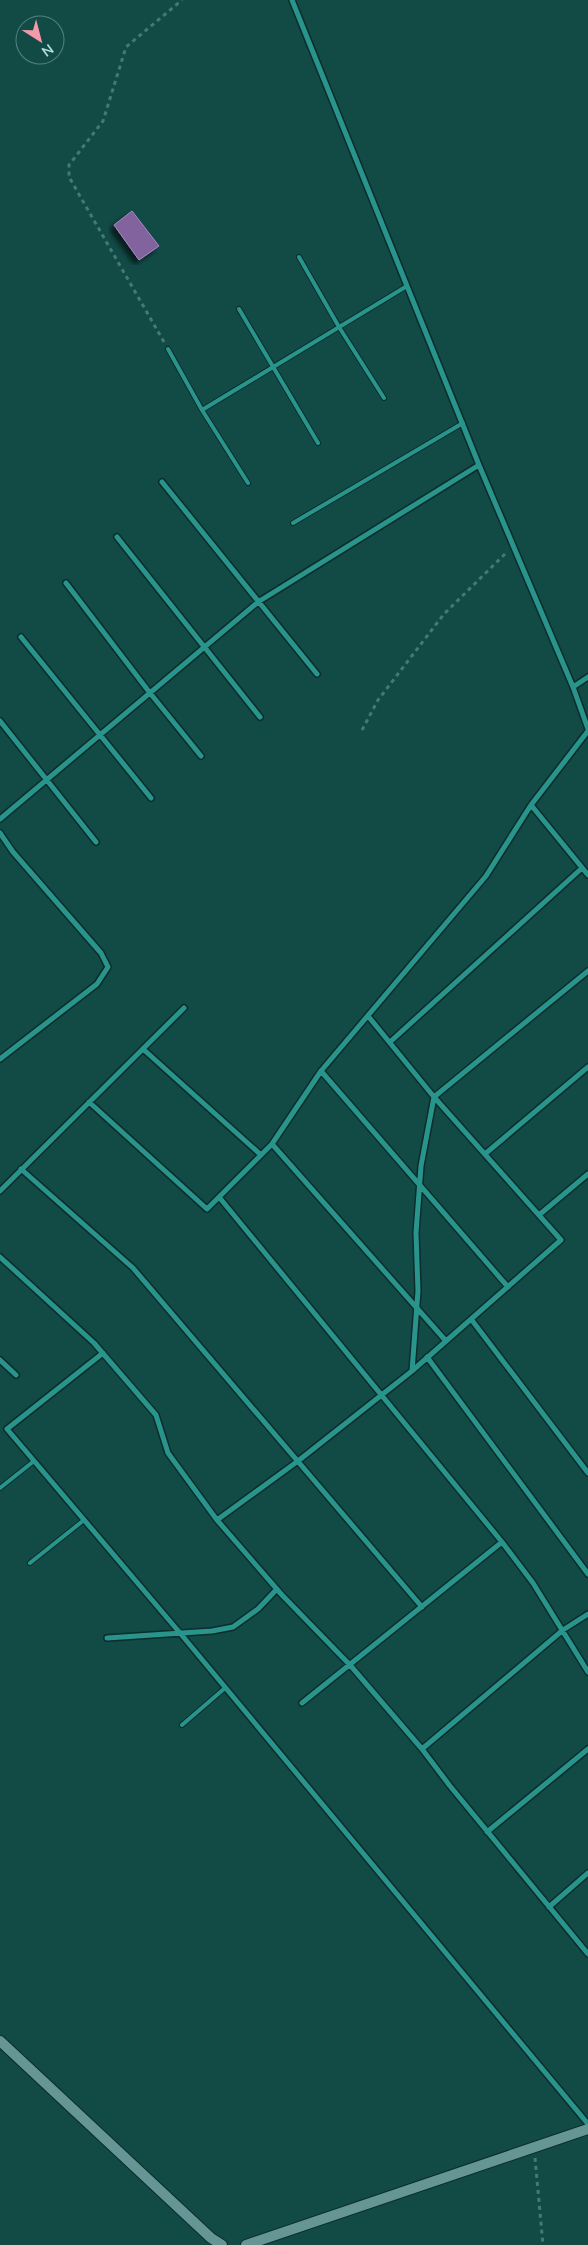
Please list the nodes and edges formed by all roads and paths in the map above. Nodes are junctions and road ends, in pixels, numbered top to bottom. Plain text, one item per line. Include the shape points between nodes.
1 (182, 0) edge
2 (292, 0) edge
3 (300, 257) dead end
4 (407, 286) junction
5 (239, 309) dead end
6 (339, 327) junction
7 (168, 349) joint
8 (273, 367) junction
9 (384, 398) dead end
10 (202, 410) junction
11 (463, 423) junction
12 (318, 443) dead end
13 (479, 465) junction
14 (162, 482) dead end
15 (248, 483) dead end
16 (293, 523) dead end
17 (117, 536) dead end
18 (513, 546) junction
19 (66, 583) dead end
20 (258, 602) junction
21 (22, 637) dead end
22 (204, 647) junction
23 (317, 674) dead end
24 (588, 678) edge
25 (573, 686) junction
26 (150, 693) junction
27 (260, 717) dead end
28 (0, 721) edge
29 (362, 730) dead end
30 (588, 730) edge
31 (100, 735) junction
32 (201, 756) dead end
33 (47, 779) junction
34 (151, 798) dead end
35 (531, 805) junction
36 (0, 819) edge
37 (0, 833) edge
38 (96, 842) dead end
39 (582, 868) junction
40 (588, 875) edge
41 (588, 971) edge
42 (184, 1008) dead end
43 (368, 1016) junction
44 (390, 1042) junction
45 (143, 1049) junction
46 (0, 1059) edge
47 (588, 1066) edge
48 (321, 1071) junction
49 (434, 1097) junction
50 (89, 1102) junction
51 (272, 1144) junction
52 (485, 1154) junction
53 (261, 1155) junction
54 (22, 1169) junction
55 (588, 1174) edge
56 (420, 1185) junction
57 (0, 1191) edge
58 (219, 1197) junction
59 (539, 1215) junction
60 (0, 1257) edge
61 (508, 1287) junction
62 (417, 1308) junction
63 (471, 1319) junction
64 (446, 1341) junction
65 (103, 1353) junction
66 (427, 1357) junction
67 (0, 1360) edge
68 (412, 1371) junction
69 (16, 1375) dead end
70 (380, 1395) junction
71 (34, 1461) junction
72 (298, 1461) junction
73 (588, 1473) edge
74 (0, 1488) edge
75 (84, 1520) junction
76 (217, 1520) junction
77 (502, 1542) junction
78 (30, 1563) dead end
79 (588, 1574) edge
80 (277, 1589) junction
81 (422, 1607) junction
82 (588, 1614) edge
83 (564, 1630) junction
84 (180, 1633) junction
85 (107, 1638) dead end
86 (350, 1665) junction
87 (588, 1672) edge
88 (225, 1688) junction
89 (302, 1704) dead end
90 (182, 1725) dead end
91 (422, 1749) junction
92 (588, 1749) edge
93 (487, 1832) junction
94 (588, 1873) edge
95 (549, 1907) junction
96 (588, 1954) edge
97 (0, 2041) edge
98 (588, 2124) edge
99 (588, 2129) edge
100 (534, 2147) junction
101 (222, 2245) edge
102 (246, 2245) edge
103 (543, 2245) edge

1 - 7 path via 126,47 104,121 69,165 69,177
2 - 4 street
3 - 6 lane
4 - 6 lane
4 - 11 street
5 - 8 lane
6 - 8 lane
6 - 9 lane
7 - 10 lane
8 - 10 lane
8 - 12 lane
10 - 15 lane
11 - 13 street
11 - 16 lane
13 - 18 street
13 - 20 street
14 - 20 street
17 - 22 street
18 - 25 street
18 - 29 path via 444,614 378,700
19 - 26 street
20 - 22 street
20 - 23 street
21 - 31 street
22 - 26 street
22 - 27 street
24 - 25 street
25 - 30 street
26 - 31 street
26 - 32 street
28 - 33 street
30 - 35 street
31 - 33 street
31 - 34 street
33 - 36 street
33 - 38 street
35 - 39 street
35 - 43 street via 486,876
37 - 46 street via 101,952 108,967 98,984
39 - 40 street
39 - 44 street
41 - 49 street
42 - 45 street
43 - 44 street
43 - 48 street
44 - 49 street
45 - 50 street
45 - 53 street
47 - 52 street
48 - 51 street
48 - 56 street
49 - 52 street
49 - 56 street
50 - 54 street
50 - 58 street via 207,1209
51 - 53 street
51 - 62 street
52 - 59 street
53 - 58 street
54 - 57 street
54 - 72 street via 132,1268
55 - 59 street
56 - 61 street
56 - 62 street via 416,1233
58 - 70 street
59 - 61 street via 561,1240
60 - 65 street
61 - 63 street
62 - 64 street
62 - 68 street
63 - 64 street
63 - 73 street
64 - 66 street
65 - 71 street via 7,1429
65 - 76 street via 156,1415 168,1453
66 - 68 street
66 - 79 street
67 - 69 street
68 - 70 street
70 - 72 street
70 - 77 street
71 - 74 lane
71 - 75 street
72 - 76 street
72 - 81 street
75 - 78 lane
75 - 84 street
76 - 80 street
77 - 81 street
77 - 83 street
80 - 84 street via 258,1609 233,1627
80 - 86 street
81 - 86 street
82 - 83 street
83 - 87 street
83 - 91 street
84 - 85 street
84 - 88 street
86 - 89 street
86 - 91 street
88 - 90 lane
88 - 98 street
91 - 93 street
92 - 93 street
93 - 95 street
94 - 95 street
95 - 96 street
97 - 101 street
99 - 100 street
100 - 102 street
100 - 103 path

